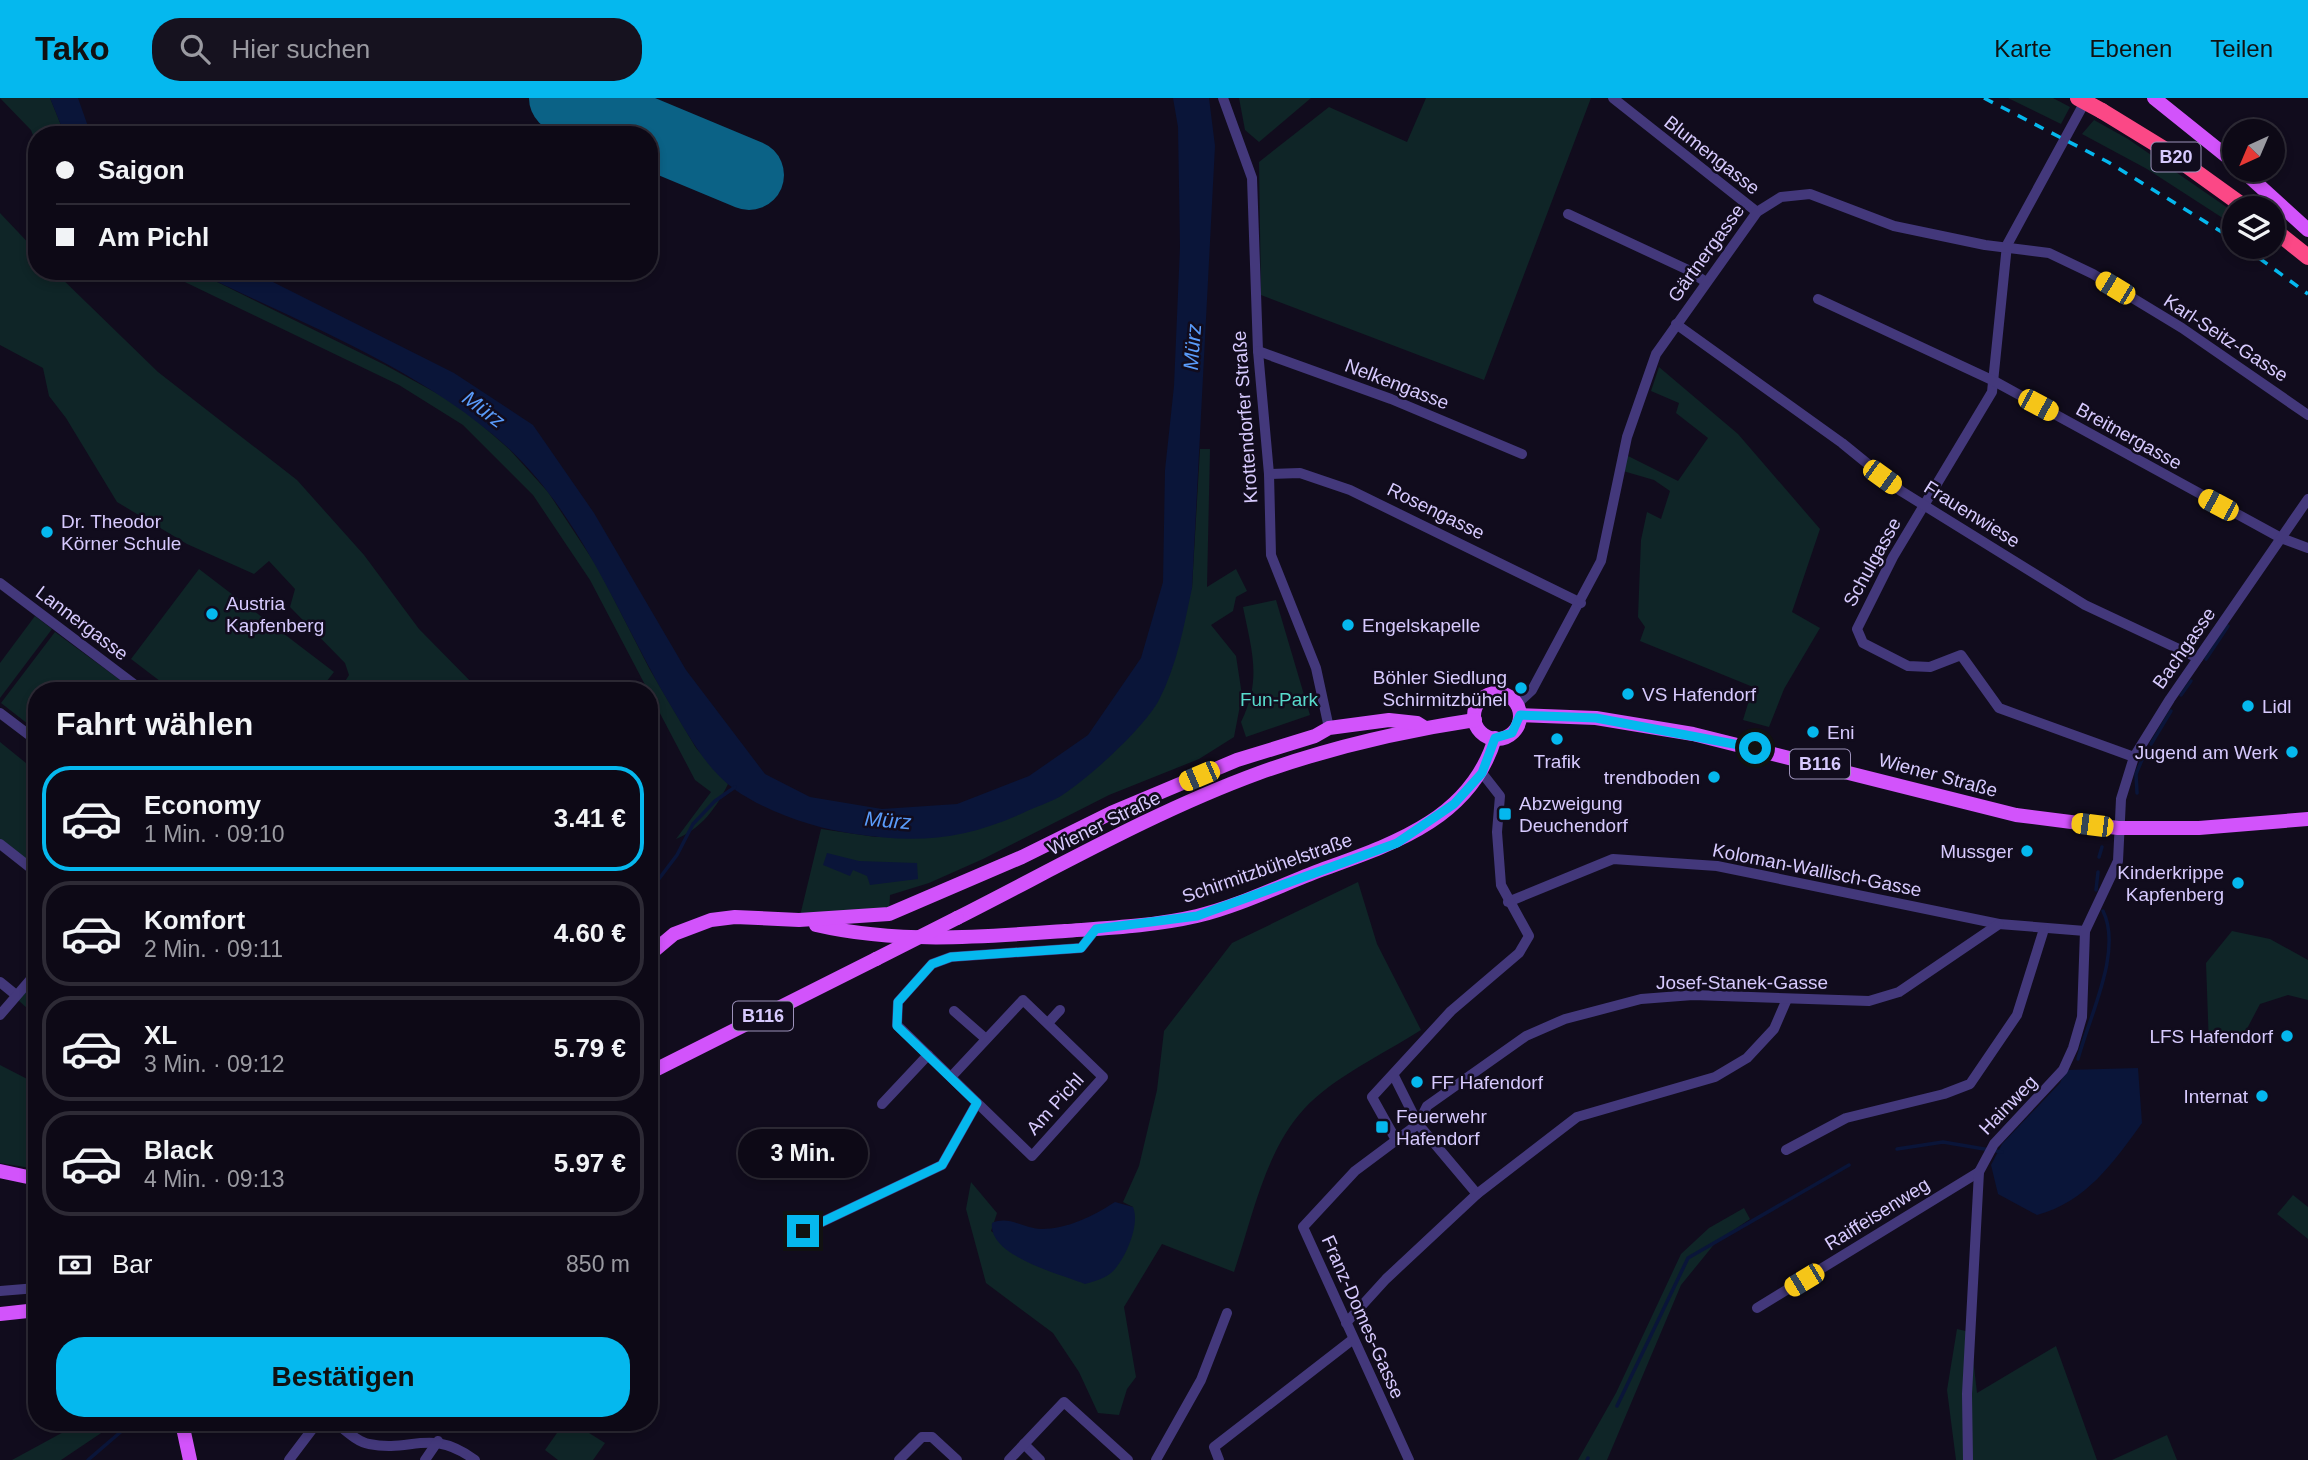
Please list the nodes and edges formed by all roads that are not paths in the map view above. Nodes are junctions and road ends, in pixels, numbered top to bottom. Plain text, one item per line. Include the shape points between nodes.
1 (1223, 98) edge
2 (1613, 98) edge
3 (2078, 98) edge
4 (2087, 98) edge
5 (2154, 98) edge
6 (2222, 153) edge
7 (2255, 182) edge
8 (2229, 196) edge
9 (1757, 212) junction
10 (1568, 214) dead end
11 (2308, 230) edge
12 (2285, 239) edge
13 (2007, 245) junction
14 (2308, 257) edge
15 (1706, 282) junction
16 (1818, 299) dead end
17 (1676, 324) junction
18 (1258, 351) junction
19 (1994, 381) junction
20 (2308, 415) edge
21 (1522, 454) dead end
22 (1269, 474) junction
23 (2308, 499) edge
24 (1924, 505) junction
25 (2281, 538) junction
26 (2308, 548) edge
27 (0, 583) edge
28 (1581, 603) junction
29 (2198, 658) junction
30 (131, 682) edge
31 (1519, 710) junction
32 (0, 713) edge
33 (1475, 720) junction
34 (1329, 728) junction
35 (1424, 728) junction
36 (28, 734) edge
37 (1495, 738) junction
38 (2134, 757) junction
39 (1480, 775) junction
40 (2308, 820) edge
41 (2118, 828) junction
42 (0, 844) edge
43 (28, 866) edge
44 (1508, 902) junction
45 (889, 914) junction
46 (799, 920) junction
47 (1999, 924) junction
48 (1096, 929) junction
49 (2044, 929) junction
50 (2085, 931) junction
51 (898, 935) junction
52 (658, 947) edge
53 (0, 982) edge
54 (28, 982) edge
55 (16, 995) junction
56 (1787, 999) junction
57 (954, 1010) dead end
58 (1060, 1010) dead end
59 (0, 1015) edge
60 (1048, 1023) junction
61 (986, 1039) junction
62 (928, 1055) junction
63 (658, 1069) edge
64 (1395, 1076) junction
65 (951, 1077) junction
66 (977, 1103) junction
67 (882, 1104) dead end
68 (1418, 1124) junction
69 (1396, 1140) junction
70 (1786, 1150) dead end
71 (0, 1171) edge
72 (1979, 1172) junction
73 (28, 1177) edge
74 (1477, 1194) junction
75 (803, 1231) dead end
76 (28, 1289) edge
77 (0, 1291) edge
78 (1757, 1308) dead end
79 (28, 1311) edge
80 (1227, 1313) dead end
81 (0, 1314) edge
82 (1346, 1324) junction
83 (1352, 1340) junction
84 (184, 1431) edge
85 (311, 1431) edge
86 (348, 1431) edge
87 (438, 1441) junction
88 (1024, 1444) junction
89 (190, 1460) edge
90 (289, 1460) edge
91 (425, 1460) edge
92 (475, 1460) edge
93 (899, 1460) edge
94 (957, 1460) edge
95 (1009, 1460) edge
96 (1040, 1460) edge
97 (1128, 1460) edge
98 (1156, 1460) edge
99 (1219, 1460) edge
100 (1409, 1460) edge
101 (1968, 1460) edge

1 - 18 street, Krottendorfer Straße via 1251,178
2 - 9 street, Blumengasse
3 - 8 highway, B20, bridge via 2164,149
4 - 13 street
5 - 6 main road
7 - 11 main road
9 - 13 street, Gärtnergasse via 1781,197 1810,194 1894,226
9 - 15 street, Gärtnergasse
10 - 15 street
12 - 14 highway
13 - 19 street, Schulgasse
13 - 20 street, Karl-Seitz-Gasse via 2049,253 2093,274 2182,328
15 - 17 street, Gärtnergasse
16 - 19 street, Breitnergasse
17 - 24 street, Frauenwiese
17 - 28 street, Gärtnergasse via 1656,354 1640,400 1622,458 1603,556
18 - 21 street, Nelkengasse via 1391,399
18 - 22 street, Krottendorfer Straße
19 - 24 street, Schulgasse via 1982,410
19 - 25 street, Breitnergasse
22 - 28 street, Rosengasse via 1300,472 1350,490
22 - 34 street, Krottendorfer Straße via 1271,555 1316,668
23 - 25 street, Bachgasse
24 - 29 street, Frauenwiese via 2085,605
24 - 38 street, Schulgasse via 1864,610 1857,625 1860,639 1908,666 1930,667 1961,655 1999,708
25 - 26 street, Breitnergasse
25 - 29 street, Bachgasse
27 - 30 street, Lannergasse
28 - 31 street, Gärtnergasse
29 - 38 street, Bachgasse
31 - 33 main road, B116 via 1504,694 1488,694 1477,704
31 - 37 main road via 1512,733
31 - 41 main road, Wiener Straße / B116 via 1693,734 1853,772 1958,803
32 - 36 street
33 - 35 main road, Wiener Straße / B116
33 - 37 main road via 1482,733
34 - 35 main road via 1389,720
34 - 45 main road via 1124,807
35 - 63 main road, Wiener Straße / B116, bridge via 1333,749 1257,774 1133,829
37 - 39 main road
38 - 41 street, Bachgasse
39 - 44 street via 1500,796 1498,851 1501,885
39 - 48 main road, Schirmitzbühelstraße via 1454,804 1397,843 1197,916
40 - 41 main road, Wiener Straße / B116
41 - 50 street, Hainweg via 2118,861
42 - 43 street
44 - 47 street, Koloman-Wallisch-Gasse via 1613,859 1717,866
44 - 64 street via 1527,927 1526,944 1442,1020
45 - 46 main road
45 - 51 main road
46 - 51 main road, Schirmitzbühelstraße
46 - 52 main road via 711,920 674,934
47 - 49 street, Koloman-Wallisch-Gasse
47 - 56 street, Josef-Stanek-Gasse via 1899,992 1869,1000
48 - 51 main road, Schirmitzbühelstraße via 970,938
48 - 62 street, Am Pichl via 1081,948 951,957 932,964 898,1002 897,1026
49 - 50 street, Koloman-Wallisch-Gasse
49 - 70 street via 2017,1015 1970,1084 1846,1118
50 - 72 street, Hainweg via 2082,1017 2063,1070 1991,1148
53 - 55 street
54 - 55 street
55 - 59 street
56 - 68 street, Josef-Stanek-Gasse via 1693,995 1641,999 1564,1019 1526,1036 1427,1106
56 - 74 street via 1774,1029 1747,1058 1715,1077 1577,1117
57 - 61 street
58 - 60 street
60 - 61 street, Am Pichl via 1023,1000
60 - 66 street, Am Pichl via 1103,1077 1032,1156
61 - 65 street, Am Pichl
62 - 65 street, Am Pichl
62 - 67 street
64 - 68 street
64 - 69 street via 1372,1097
65 - 66 street, Am Pichl
66 - 75 street via 942,1165
68 - 69 street, Franz-Domes-Gasse
68 - 74 street
69 - 82 street, Franz-Domes-Gasse via 1355,1171 1303,1227
71 - 73 main road
72 - 78 street, Raiffeisenweg
72 - 101 street, Hainweg via 1966,1394
74 - 82 street
76 - 77 street
79 - 81 main road
80 - 98 street via 1201,1380
82 - 83 street, Franz-Domes-Gasse
83 - 99 street via 1214,1447
83 - 100 street, Franz-Domes-Gasse
84 - 89 main road
85 - 90 street
86 - 87 street via 367,1444
87 - 91 street
87 - 92 street
88 - 95 street
88 - 96 street
88 - 97 street via 1064,1402
93 - 94 street via 922,1437 932,1437

